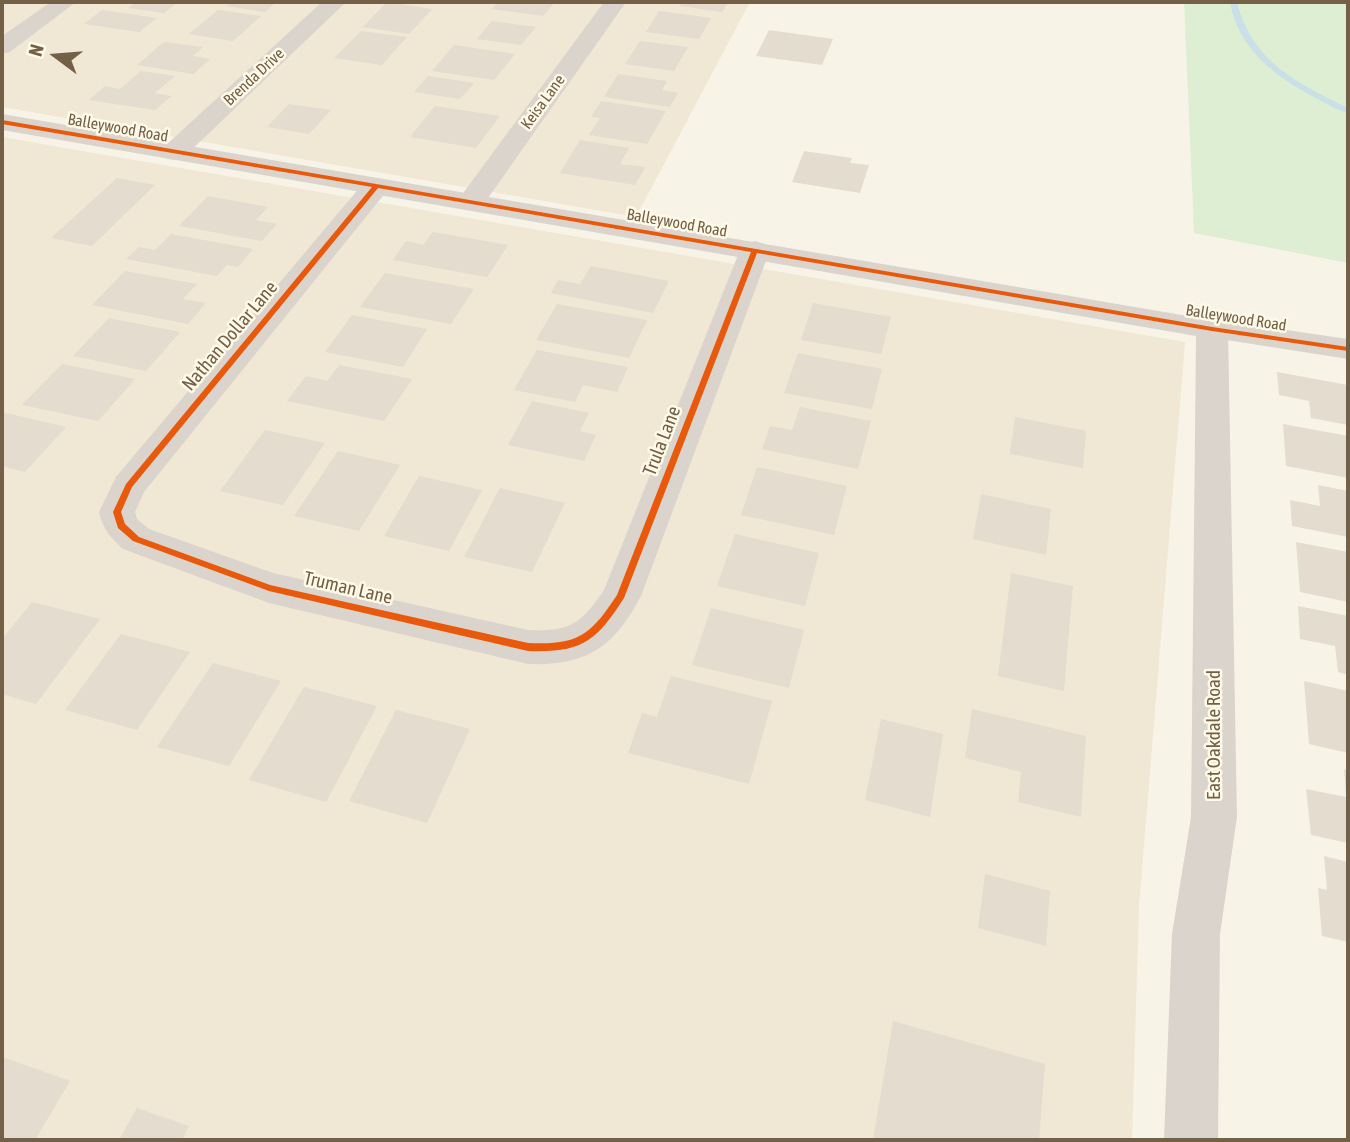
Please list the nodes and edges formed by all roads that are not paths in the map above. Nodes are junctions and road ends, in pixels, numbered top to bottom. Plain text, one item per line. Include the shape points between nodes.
1 (65, 2) edge
2 (335, 2) edge
3 (615, 2) edge
4 (2, 47) edge
5 (2, 122) edge
6 (174, 152) junction
7 (376, 186) junction
8 (471, 202) junction
9 (755, 250) junction
10 (1212, 329) junction
11 (1348, 349) edge
12 (117, 512) joint
13 (590, 636) joint
14 (1191, 1140) edge

1 - 4 street
2 - 6 street, Brenda Drive
3 - 8 street, Keisa Lane
5 - 6 street, Balleywood Road
6 - 7 street, Balleywood Road
7 - 8 street, Balleywood Road
7 - 12 street, Nathan Dollar Lane via 129,486
8 - 9 street, Balleywood Road
9 - 10 street, Balleywood Road
9 - 13 street, Trula Lane via 621,596
10 - 11 street, Balleywood Road
10 - 14 street, East Oakdale Road via 1214,817 1196,934
12 - 13 street, Truman Lane via 121,526 136,539 269,588 528,647 559,649

